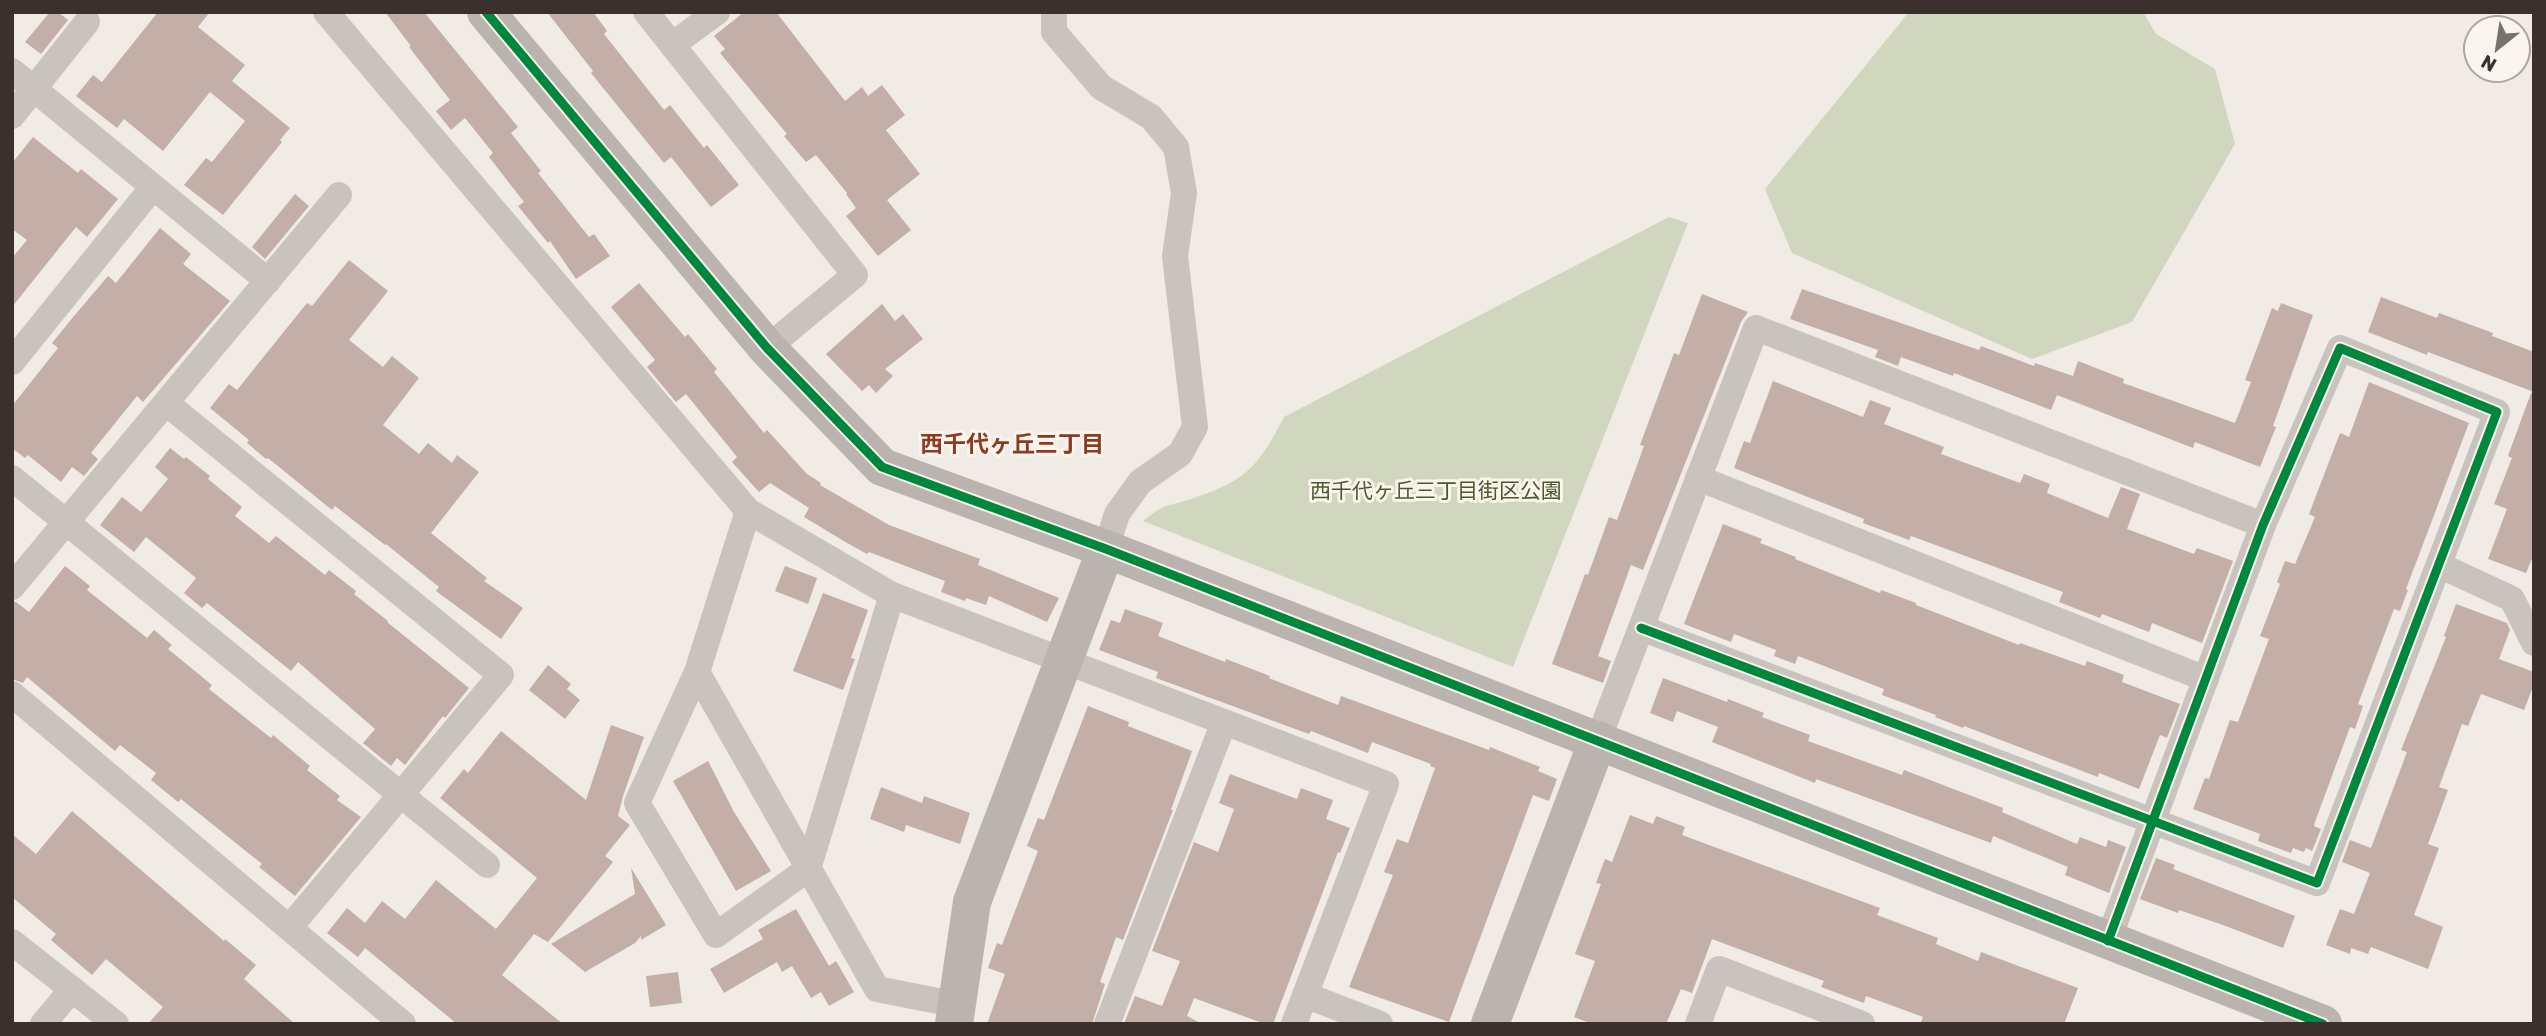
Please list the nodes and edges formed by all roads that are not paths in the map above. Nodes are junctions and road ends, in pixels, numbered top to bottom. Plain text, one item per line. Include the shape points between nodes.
1 (326, 12) edge
2 (486, 12) edge
3 (646, 12) edge
4 (717, 12) edge
5 (1054, 12) edge
6 (87, 22) dead end
7 (672, 45) junction
8 (12, 71) edge
9 (34, 89) junction
10 (12, 116) edge
11 (153, 187) junction
12 (339, 195) dead end
13 (268, 281) junction
14 (767, 348) junction
15 (12, 362) edge
16 (166, 403) junction
17 (12, 478) edge
18 (1698, 478) junction
19 (748, 511) junction
20 (66, 523) junction
21 (2263, 525) junction
22 (1106, 550) junction
23 (2439, 565) junction
24 (12, 587) edge
25 (891, 595) junction
26 (1641, 628) junction
27 (2534, 643) edge
28 (1065, 660) junction
29 (697, 672) junction
30 (2206, 679) junction
31 (12, 694) edge
32 (1224, 722) junction
33 (1598, 740) junction
34 (400, 796) junction
35 (2153, 821) junction
36 (487, 865) dead end
37 (807, 869) junction
38 (290, 927) junction
39 (2108, 941) junction
40 (12, 942) edge
41 (72, 989) junction
42 (1305, 995) junction
43 (956, 1014) edge
44 (43, 1024) edge
45 (116, 1024) edge
46 (403, 1024) edge
47 (1107, 1024) edge
48 (1294, 1024) edge
49 (1380, 1024) edge
50 (1490, 1024) edge
51 (1698, 1024) edge
52 (1862, 1024) edge
53 (2323, 1024) edge

1 - 19 street
2 - 14 street
3 - 7 street
4 - 7 street
5 - 22 street via 1054,32 1101,88 1151,117 1176,147 1184,193 1175,256 1195,427 1180,454 1140,482 1117,514
6 - 9 street
7 - 14 street via 855,275
8 - 9 street
9 - 10 street
9 - 11 street
11 - 13 street
11 - 15 street
12 - 13 street
13 - 16 street
14 - 22 street via 882,467
16 - 20 street
16 - 34 street via 501,675
17 - 20 street
18 - 21 street via 1756,328
18 - 26 street
18 - 30 street
19 - 25 street
19 - 29 street
20 - 24 street
20 - 34 street
21 - 23 street via 2340,348 2497,412
21 - 30 street
22 - 28 street
22 - 33 street
23 - 27 street via 2512,599
23 - 35 street via 2317,883
25 - 28 street
25 - 37 street
26 - 33 street
26 - 35 street
28 - 32 street
28 - 43 street via 972,902
29 - 37 street
29 - 37 street via 637,803 716,935
30 - 35 street
31 - 38 street
32 - 42 street via 1386,784
32 - 47 street
33 - 39 street
33 - 50 street
34 - 36 street
34 - 38 street
35 - 39 street
37 - 43 street via 877,989
38 - 46 street
39 - 53 street
40 - 41 street
41 - 44 street
41 - 45 street
42 - 48 street
42 - 49 street
51 - 52 street via 1719,969

